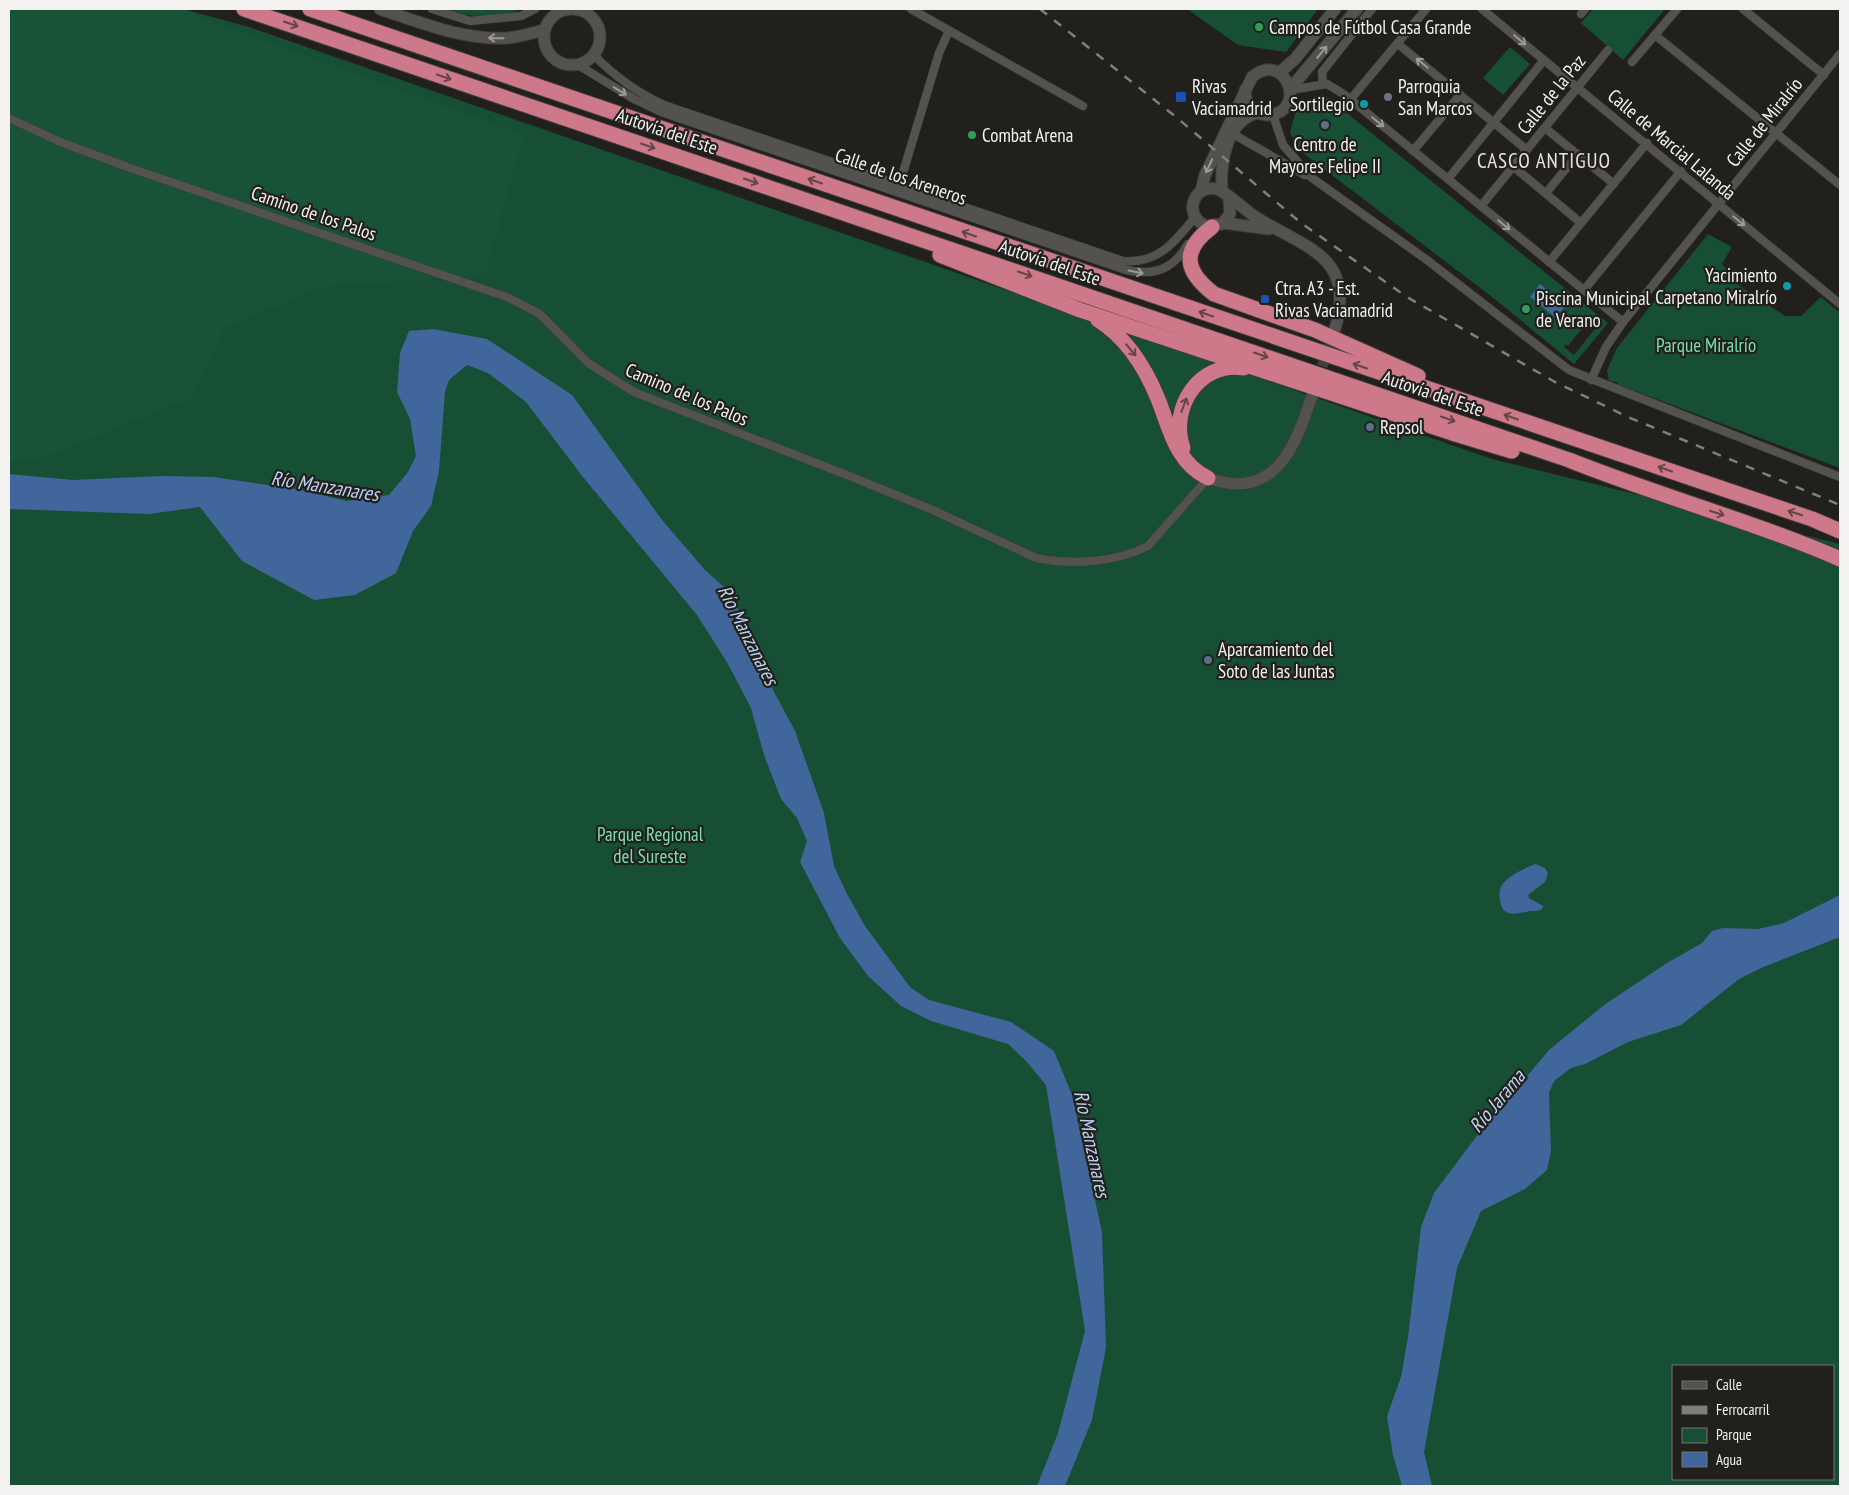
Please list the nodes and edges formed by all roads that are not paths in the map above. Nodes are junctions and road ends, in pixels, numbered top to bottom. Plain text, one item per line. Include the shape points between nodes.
1 (244, 9) edge
2 (310, 9) edge
3 (380, 9) edge
4 (432, 9) edge
5 (535, 9) edge
6 (567, 9) edge
7 (911, 9) edge
8 (1336, 9) edge
9 (1357, 9) edge
10 (1372, 9) edge
11 (1426, 9) edge
12 (1482, 9) edge
13 (1676, 9) edge
14 (1743, 9) edge
15 (591, 12) edge
16 (544, 30) junction
17 (949, 32) junction
18 (1655, 35) junction
19 (1398, 44) junction
20 (1608, 50) dead end
21 (1840, 54) edge
22 (594, 55) junction
23 (1544, 60) junction
24 (1632, 62) dead end
25 (578, 65) junction
26 (1279, 72) junction
27 (1824, 75) junction
28 (1323, 84) junction
29 (1577, 87) junction
30 (1245, 90) junction
31 (1290, 90) junction
32 (1460, 95) junction
33 (1350, 100) junction
34 (1082, 106) dead end
35 (1258, 113) junction
36 (1273, 115) junction
37 (9, 118) edge
38 (1494, 123) junction
39 (1545, 128) junction
40 (1776, 133) junction
41 (1233, 134) junction
42 (1647, 143) junction
43 (1527, 150) junction
44 (1414, 151) junction
45 (1578, 154) junction
46 (1514, 167) junction
47 (1681, 170) junction
48 (1312, 178) junction
49 (1448, 179) junction
50 (1614, 184) junction
51 (899, 186) junction
52 (1840, 186) edge
53 (1201, 191) junction
54 (1546, 193) junction
55 (1226, 195) junction
56 (1719, 204) junction
57 (1481, 206) junction
58 (1195, 217) junction
59 (1581, 222) junction
60 (1213, 225) junction
61 (895, 231) junction
62 (1278, 231) junction
63 (1549, 262) junction
64 (1584, 290) junction
65 (1840, 304) edge
66 (1080, 310) junction
67 (1623, 322) junction
68 (1335, 329) tunnel mouth
69 (1268, 372) junction
70 (1591, 380) junction
71 (1312, 396) tunnel mouth
72 (1456, 398) junction
73 (1840, 477) edge
74 (1208, 478) junction
75 (1621, 481) junction
76 (1840, 532) edge
77 (1840, 559) edge

1 -> 61 highway, Autovía del Este
72 -> 2 highway, Autovía del Este
16 -> 3 street via 508,38 479,37 448,32
4 - 5 street via 470,21 520,16
6 - 15 street
6 - 16 street via 555,14
7 - 17 street
8 - 26 street via 1295,59
31 -> 9 street
10 - 28 street via 1322,72
11 - 19 street
12 -> 23 street, Calle de Marcial Lalanda
13 - 18 street
14 - 27 street
15 - 22 street via 600,39
16 - 25 street via 543,40 551,57 568,66
17 - 34 street
17 - 51 street via 939,53
18 - 24 street
18 - 40 street
32 -> 19 street
19 - 33 street
20 - 29 street, Calle de la Paz
21 - 27 street, Calle de Miralrío
22 - 25 street
22 - 51 street, Calle de los Areneros via 614,76 638,93 664,105
23 - 29 street, Calle de Marcial Lalanda
23 - 38 street
25 -> 60 street, Calle de los Areneros via 661,112 1126,270 1144,274 1168,266 1182,254 1193,236
26 - 30 street via 1258,72 1248,81
26 - 31 street
27 - 40 street, Calle de Miralrío
28 - 31 street
28 - 33 street
29 - 39 street, Calle de la Paz
29 - 42 street, Calle de Marcial Lalanda
30 - 35 street via 1249,106
30 -> 53 street via 1203,178
31 - 36 street via 1287,104
32 - 38 street
32 - 44 street
33 -> 44 street
35 - 36 street
35 - 41 street via 1244,118
36 - 48 street via 1283,145
37 - 74 street, Camino de los Palos via 58,141 133,169 507,297 540,314 588,363 634,392 935,511 1036,558 1078,561 1114,557 1148,546
38 - 43 street
38 - 49 street
39 - 43 street, Calle de la Paz
39 - 45 street
40 - 52 street
40 - 56 street, Calle de Miralrío
41 - 48 street
41 - 55 street via 1222,164
42 - 47 street, Calle de Marcial Lalanda
42 - 50 street
43 - 46 street, Calle de la Paz
44 - 49 street
45 - 50 street
45 - 54 street
46 - 54 street
46 - 57 street, Calle de la Paz
47 - 56 street, Calle de Marcial Lalanda
47 - 64 street
48 - 70 street via 1428,260 1555,361
49 - 57 street
50 - 59 street
51 - 58 street, Calle de los Areneros via 1123,262 1155,257 1177,240
53 - 55 street via 1213,188
53 - 58 street via 1194,201
54 - 59 street
55 - 60 street via 1231,212
55 - 62 street
56 -> 65 street, Calle de Marcial Lalanda
56 - 67 street, Calle de Miralrío
57 -> 63 street
58 - 60 street
59 - 63 street
60 - 62 street via 1239,223
60 - 72 highway via 1195,241 1190,255 1192,271 1214,294 1315,330 1439,385
61 - 66 highway via 913,245
61 -> 75 highway, Autovía del Este via 1569,460
62 - 68 street via 1311,248 1331,267 1342,299
63 - 64 street
64 - 67 street
66 - 69 highway
66 -> 74 highway via 1115,330 1139,359 1175,445 1195,472
67 - 70 street, Calle de Miralrío via 1606,347
74 -> 69 highway via 1186,454 1179,437 1185,399 1196,384 1210,374 1228,368
69 - 75 highway via 1452,433 1603,479
70 - 73 street
71 - 74 street via 1292,450 1276,468 1254,480 1237,484
76 -> 72 highway, Autovía del Este via 1812,519
75 -> 77 highway, Autovía del Este

